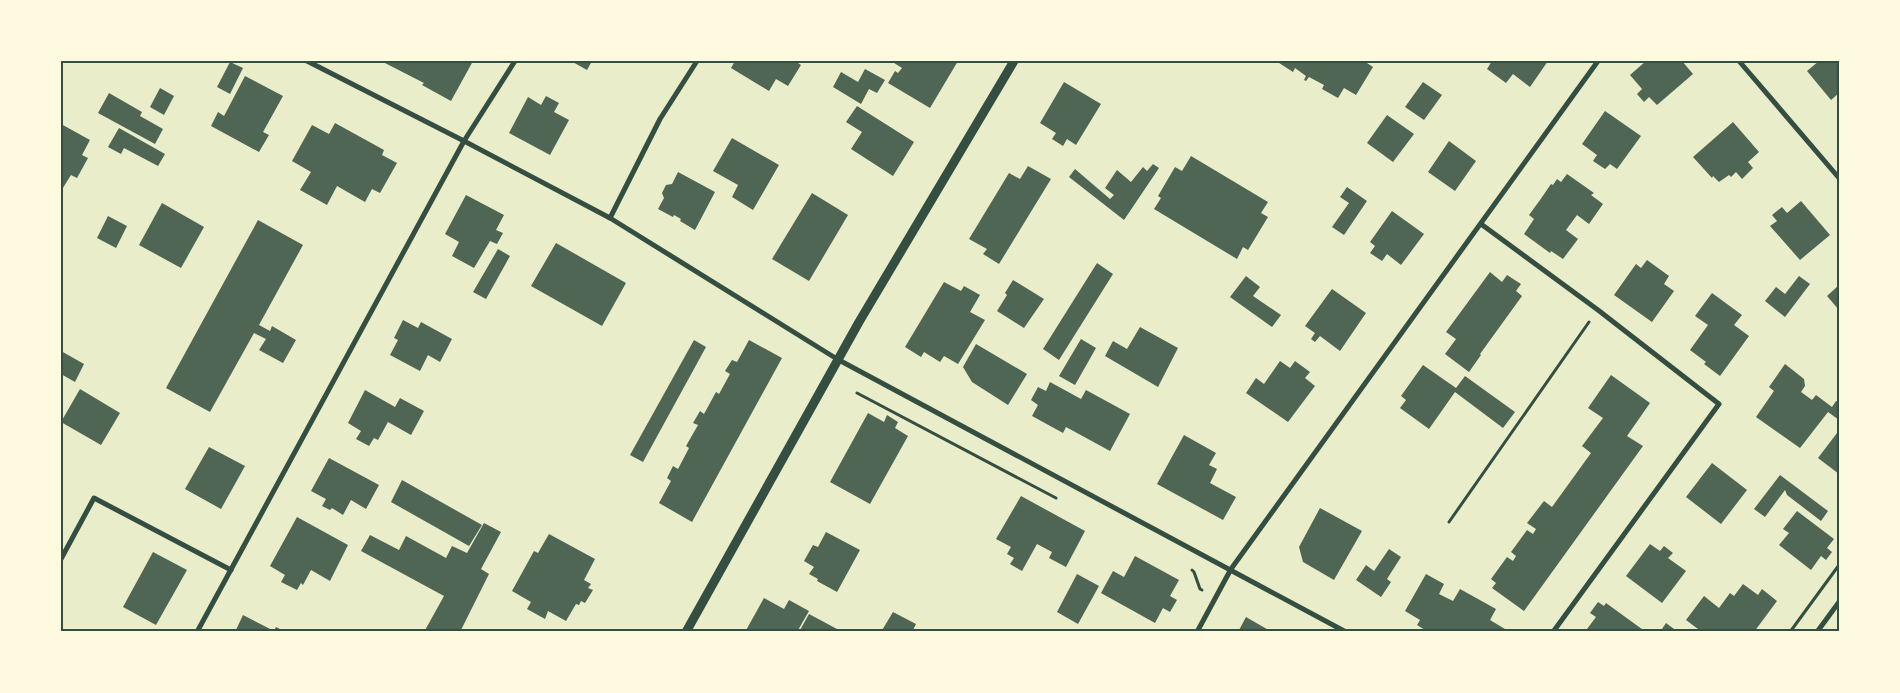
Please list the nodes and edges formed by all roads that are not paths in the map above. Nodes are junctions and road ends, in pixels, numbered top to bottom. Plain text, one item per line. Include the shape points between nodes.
1 (307, 61) edge
2 (515, 61) edge
3 (697, 61) edge
4 (1014, 61) edge
5 (1598, 61) edge
6 (1739, 61) edge
7 (464, 141) junction
8 (1839, 178) edge
9 (610, 218) junction
10 (1480, 224) junction
11 (837, 359) junction
12 (61, 559) edge
13 (1231, 569) junction
14 (231, 570) junction
15 (1839, 602) edge
16 (197, 632) edge
17 (686, 632) edge
18 (1197, 632) edge
19 (1346, 632) edge
20 (1553, 632) edge
21 (1817, 632) edge

1 - 7 street
2 - 7 street
3 - 9 street via 660,119
4 - 11 street
5 - 10 street
6 - 8 street
7 - 9 street
7 - 14 street
9 - 11 street
10 - 13 street
10 - 20 street via 1719,404
11 - 13 street
11 - 17 street
12 - 14 street via 94,498
13 - 18 street
13 - 19 street
14 - 16 street
15 - 21 street

